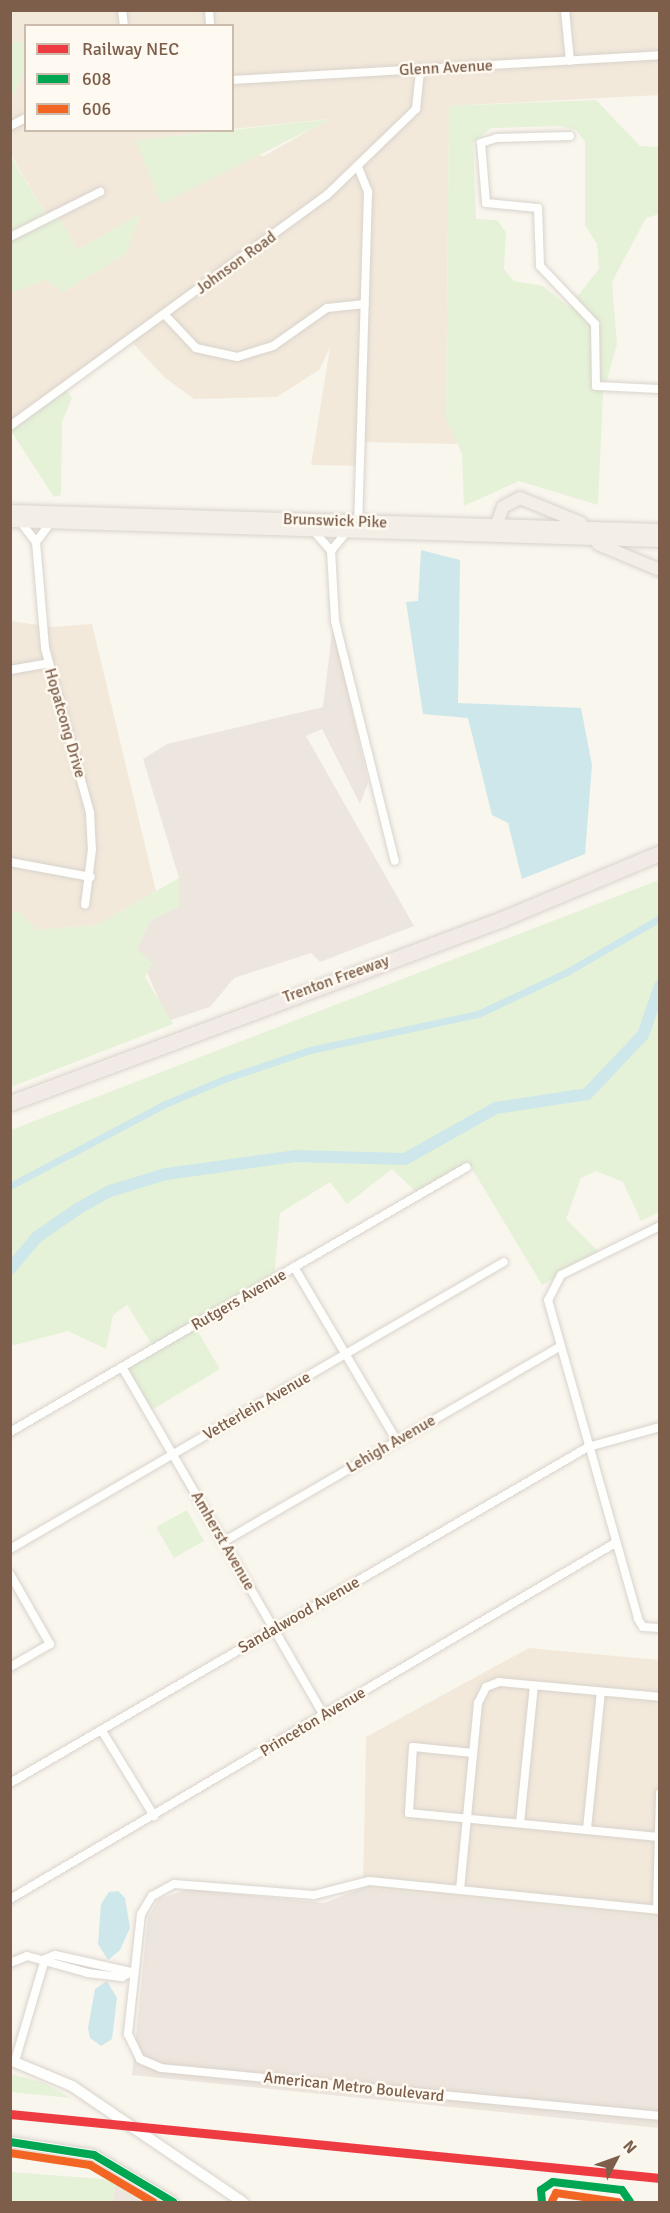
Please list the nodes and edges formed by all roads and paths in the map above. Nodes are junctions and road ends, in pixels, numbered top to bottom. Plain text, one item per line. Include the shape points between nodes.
1 (565, 10) edge
2 (660, 55) edge
3 (570, 61) junction
4 (420, 70) junction
5 (234, 80) edge
6 (24, 119) edge
7 (10, 126) edge
8 (570, 136) dead end
9 (358, 167) junction
10 (100, 192) dead end
11 (10, 237) edge
12 (365, 304) junction
13 (165, 315) junction
14 (660, 389) edge
15 (10, 426) edge
16 (10, 511) edge
17 (15, 521) edge
18 (51, 522) junction
19 (358, 522) junction
20 (615, 529) junction
21 (313, 530) junction
22 (660, 530) edge
23 (347, 531) junction
24 (501, 534) junction
25 (570, 538) junction
26 (660, 541) edge
27 (36, 542) junction
28 (331, 551) junction
29 (660, 570) edge
30 (48, 663) junction
31 (10, 670) edge
32 (660, 853) edge
33 (395, 861) dead end
34 (10, 862) edge
35 (660, 863) edge
36 (91, 877) junction
37 (85, 905) dead end
38 (10, 1103) edge
39 (10, 1113) edge
40 (467, 1167) dead end
41 (660, 1226) edge
42 (504, 1262) dead end
43 (294, 1267) junction
44 (560, 1347) junction
45 (346, 1354) junction
46 (122, 1367) junction
47 (660, 1426) edge
48 (10, 1432) edge
49 (397, 1441) junction
50 (588, 1447) junction
51 (173, 1455) junction
52 (223, 1542) junction
53 (615, 1543) junction
54 (10, 1549) edge
55 (10, 1574) edge
56 (660, 1628) edge
57 (274, 1630) junction
58 (10, 1666) edge
59 (534, 1686) junction
60 (601, 1692) junction
61 (660, 1697) edge
62 (324, 1715) junction
63 (102, 1731) junction
64 (473, 1753) junction
65 (10, 1783) edge
66 (660, 1793) edge
67 (154, 1816) junction
68 (468, 1819) junction
69 (520, 1823) junction
70 (587, 1829) junction
71 (657, 1837) edge
72 (460, 1890) junction
73 (10, 1899) edge
74 (658, 1909) edge
75 (45, 1959) junction
76 (10, 1963) edge
77 (131, 1972) junction
78 (13, 2061) edge
79 (660, 2116) edge
80 (10, 2142) edge
81 (172, 2202) edge
82 (243, 2202) edge

1 - 3 street
2 - 3 street, Glenn Avenue
3 - 4 street, Glenn Avenue
4 - 5 street, Glenn Avenue
4 - 9 street, Johnson Road via 416,109
6 - 7 street
8 - 14 street via 497,138 481,143 486,203 538,208 540,266 596,324 596,386
9 - 12 street via 368,192
9 - 13 street, Johnson Road
10 - 11 street
12 - 13 street via 334,306 273,346 237,357 196,348
12 - 19 street
13 - 15 street, Johnson Road
16 - 19 main road, Brunswick Pike
17 - 18 main road, Brunswick Pike
17 - 27 street
18 - 21 main road, Brunswick Pike
18 - 27 street
19 - 24 main road, Brunswick Pike
20 - 22 main road, Brunswick Pike
20 - 24 main road, Brunswick Pike
20 - 24 main road via 574,522 520,498 503,507
21 - 23 main road, Brunswick Pike
21 - 28 street
23 - 24 main road, Brunswick Pike
23 - 28 street
24 - 25 main road, Brunswick Pike
25 - 26 main road, Brunswick Pike
25 - 29 main road via 622,551
27 - 30 street, Hopatcong Drive
28 - 33 street via 335,621
30 - 31 street
30 - 36 street, Hopatcong Drive via 88,803
32 - 38 highway, Trenton Freeway via 494,922
34 - 36 street
35 - 39 highway, Trenton Freeway via 490,933
36 - 37 street, Hopatcong Drive
40 - 43 street, Rutgers Avenue
41 - 44 street via 561,1275 549,1293
42 - 45 street, Vetterlein Avenue
43 - 45 street
43 - 46 street, Rutgers Avenue
44 - 49 street, Lehigh Avenue
44 - 50 street
45 - 49 street
45 - 51 street, Vetterlein Avenue
46 - 48 street, Rutgers Avenue
46 - 51 street, Amherst Avenue
47 - 50 street, Sandalwood Avenue
49 - 52 street, Lehigh Avenue
50 - 53 street
50 - 57 street, Sandalwood Avenue
51 - 52 street, Amherst Avenue
51 - 54 street, Vetterlein Avenue
52 - 57 street, Amherst Avenue
53 - 56 street via 643,1627
53 - 62 street, Princeton Avenue
55 - 58 street via 50,1644
57 - 62 street, Amherst Avenue
57 - 63 street, Sandalwood Avenue
59 - 60 street
59 - 64 street via 500,1682 486,1687 478,1703
59 - 69 street
60 - 61 street
60 - 70 street
62 - 67 street, Princeton Avenue
63 - 65 street, Sandalwood Avenue
63 - 67 street
64 - 68 street
64 - 68 street via 413,1747 409,1813
66 - 71 street
67 - 73 street, Princeton Avenue
68 - 69 street
68 - 72 street
69 - 70 street
70 - 71 street
71 - 74 street
72 - 74 street, American Metro Boulevard
72 - 77 street, American Metro Boulevard via 363,1881 311,1895 174,1884 157,1892 143,1908
75 - 76 street via 24,1956
75 - 77 street via 55,1955
75 - 78 street
77 - 79 street, American Metro Boulevard via 129,2038 140,2059 156,2067
78 - 82 main road via 81,2092
80 - 81 main road via 94,2155

